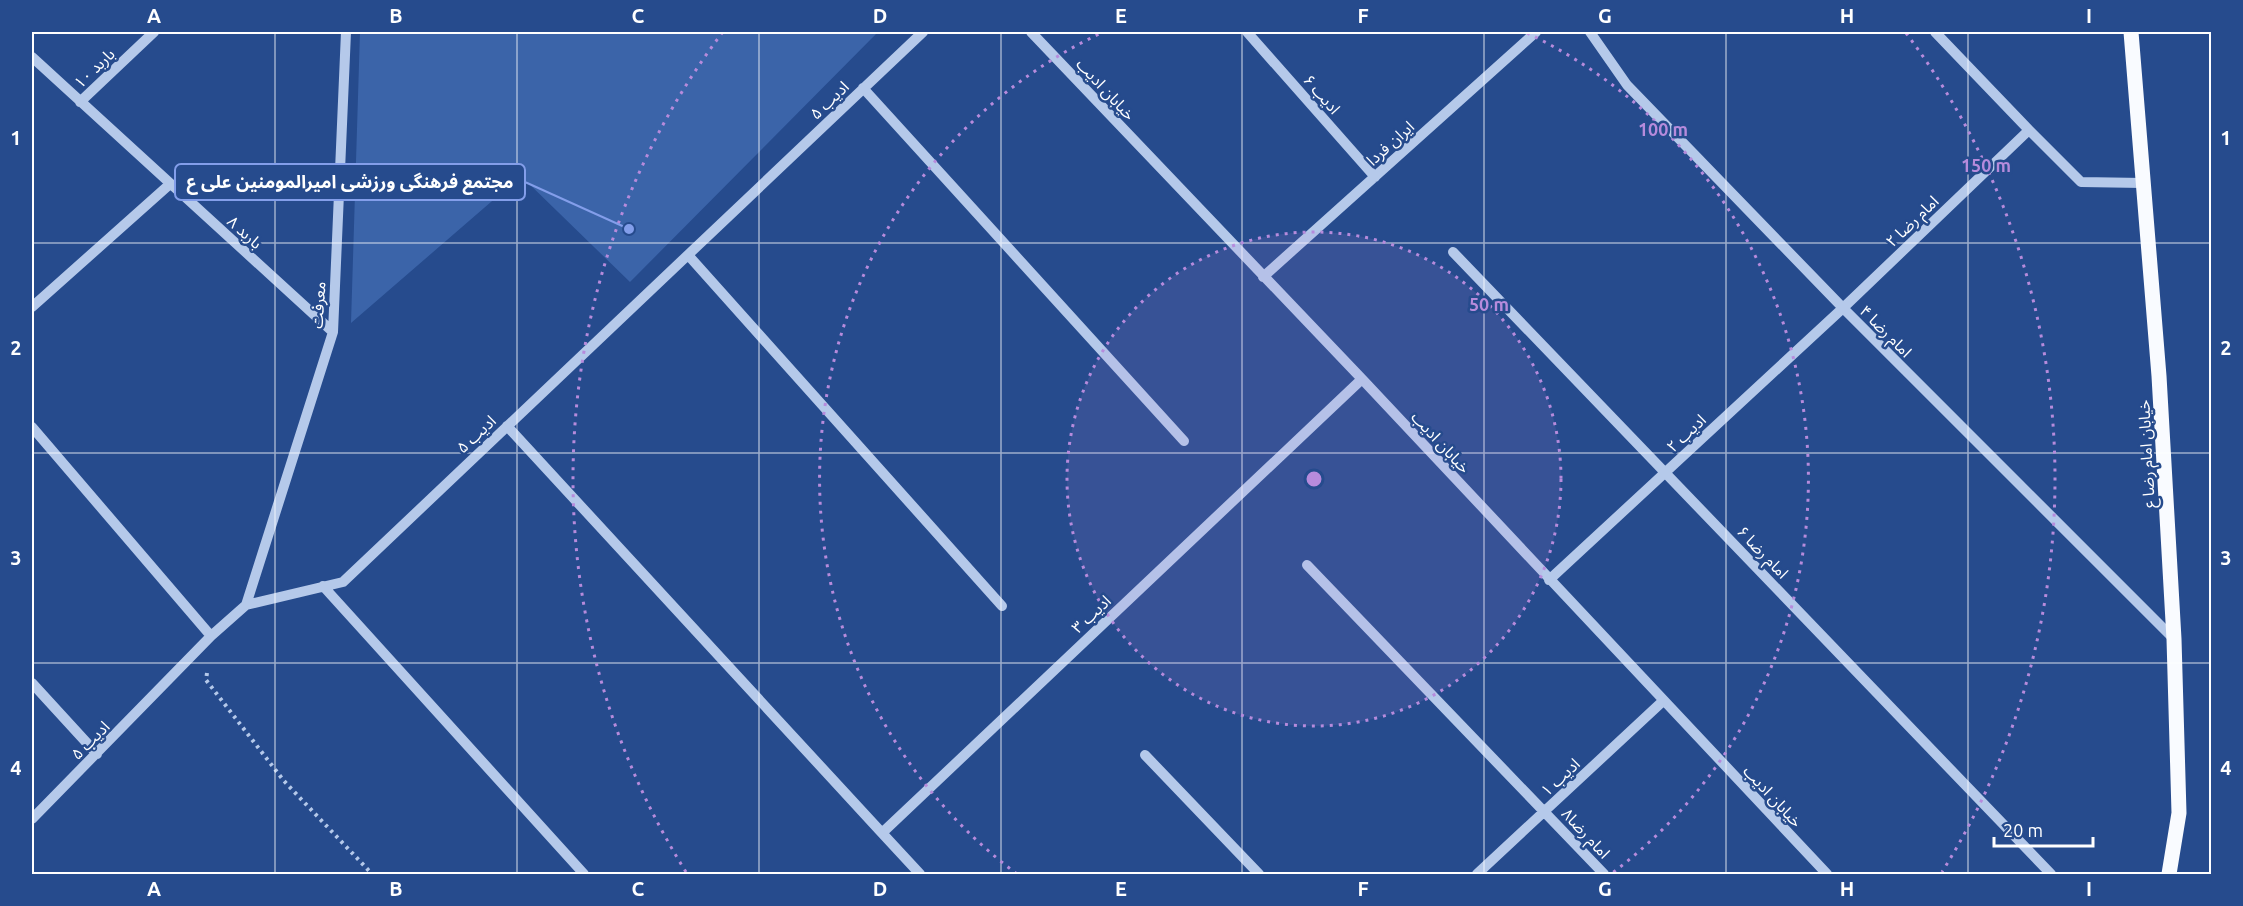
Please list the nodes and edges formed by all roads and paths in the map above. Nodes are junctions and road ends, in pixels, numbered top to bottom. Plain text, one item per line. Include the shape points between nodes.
1 (154, 32) edge
2 (346, 32) edge
3 (923, 32) edge
4 (1031, 32) edge
5 (1247, 32) edge
6 (1536, 32) edge
7 (1590, 32) edge
8 (1935, 32) edge
9 (2131, 32) edge
10 (32, 57) edge
11 (863, 88) junction
12 (80, 102) junction
13 (2029, 130) junction
14 (1375, 177) junction
15 (2144, 183) junction
16 (170, 184) junction
17 (1453, 252) dead end
18 (688, 255) junction
19 (1263, 277) junction
20 (32, 307) edge
21 (1843, 308) junction
22 (333, 332) junction
23 (1362, 379) junction
24 (507, 426) junction
25 (32, 427) edge
26 (1184, 441) dead end
27 (1665, 472) junction
28 (1307, 565) dead end
29 (1549, 580) junction
30 (323, 586) junction
31 (246, 605) junction
32 (1002, 606) dead end
33 (211, 636) junction
34 (2174, 639) junction
35 (32, 683) edge
36 (1663, 700) junction
37 (97, 754) junction
38 (1145, 755) dead end
39 (1545, 812) junction
40 (32, 819) edge
41 (882, 833) junction
42 (372, 874) edge
43 (584, 874) edge
44 (920, 874) edge
45 (1259, 874) edge
46 (1477, 874) edge
47 (1604, 874) edge
48 (1827, 874) edge
49 (2051, 874) edge
50 (2169, 874) edge

1 - 12 street, باربد ۱۰
2 - 22 street, معرفت
3 - 11 street, ادیب ۵
4 - 19 street, خیابان ادیب
5 - 14 street, ادیب ۶
6 - 14 street, ایران فردا
7 - 21 street, امام رضا ۴ via 1627,85
8 - 13 street
9 - 15 main road, خیابان امام رضا ع
10 - 12 street, باربد ۸
11 - 18 street, ادیب ۵
11 - 26 street
12 - 16 street, باربد ۸
13 - 15 street via 2081,182
13 - 21 street, امام رضا ۲
14 - 19 street, ایران فردا
15 - 34 main road, خیابان امام رضا ع via 2160,376
16 - 20 street
16 - 22 street, باربد ۸
17 - 27 street, امام رضا ۶
18 - 24 street, ادیب ۵
18 - 32 street
19 - 23 street, خیابان ادیب
21 - 27 street, ادیب ۲
21 - 34 street, امام رضا ۴
22 - 31 street, معرفت
23 - 29 street, خیابان ادیب
23 - 41 street, ادیب ۳
24 - 30 street, ادیب ۵ via 342,582
24 - 41 street
25 - 33 street
27 - 29 street, ادیب ۲
27 - 49 street, امام رضا ۶
28 - 39 street, امام رضا۸
29 - 36 street, خیابان ادیب
30 - 31 street, ادیب ۵
30 - 43 street
31 - 33 street, ادیب ۵
33 - 37 street, ادیب ۵
33 - 42 path via 206,680 284,781
34 - 50 main road, خیابان امام رضا ع via 2179,813
35 - 37 street
36 - 39 street, ادیب ۱
36 - 48 street, خیابان ادیب
37 - 40 street, ادیب ۵
38 - 45 street
39 - 46 street, ادیب ۱
39 - 47 street, امام رضا۸
41 - 44 street

